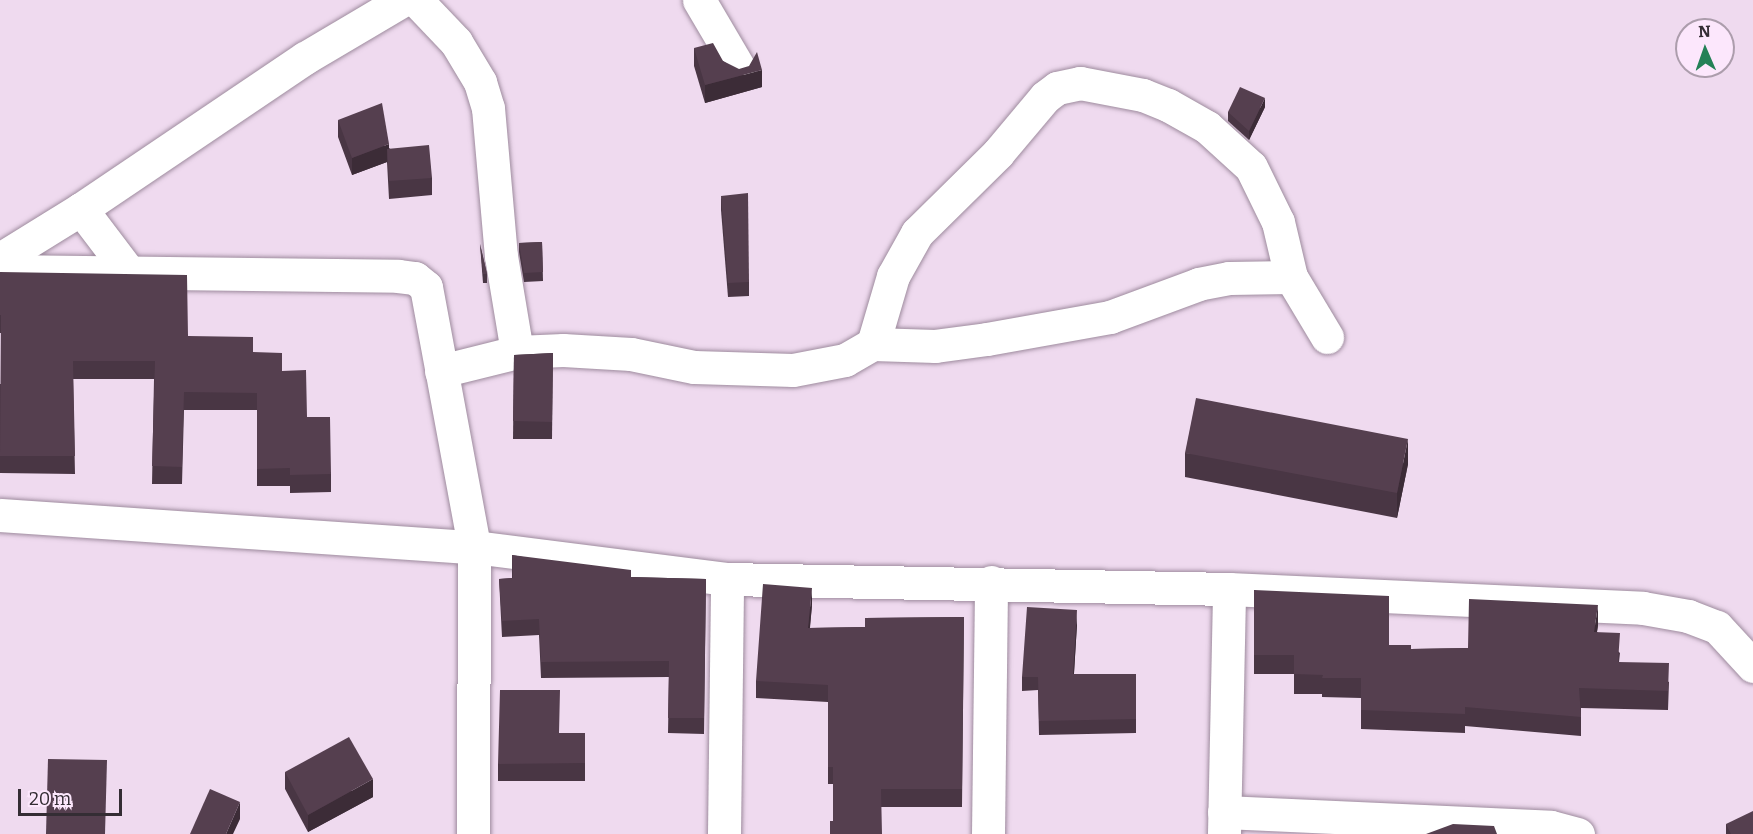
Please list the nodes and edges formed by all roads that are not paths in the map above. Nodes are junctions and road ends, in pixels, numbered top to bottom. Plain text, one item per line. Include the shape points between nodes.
1 (402, 0) edge
2 (416, 0) edge
3 (699, 0) edge
4 (739, 68) edge
5 (81, 209) junction
6 (0, 259) edge
7 (0, 270) edge
8 (128, 271) junction
9 (1291, 277) junction
10 (1326, 337) dead end
11 (873, 344) junction
12 (517, 352) junction
13 (441, 370) junction
14 (0, 515) edge
15 (474, 547) junction
16 (727, 579) junction
17 (991, 582) junction
18 (1229, 589) junction
19 (1753, 666) edge
20 (1224, 823) edge
21 (473, 834) edge
22 (724, 834) edge
23 (988, 834) edge
24 (1578, 834) edge

1 - 5 street via 305,58
2 - 12 street via 456,42 480,82 488,108 501,256
3 - 4 street
5 - 6 street
5 - 8 street
7 - 8 street
8 - 13 street via 415,278 426,286
9 - 10 street
9 - 11 street via 1229,278 1198,284 1110,317 987,339 935,346
9 - 11 street via 1265,190 1251,167 1230,146 1207,127 1143,95 1080,83 1057,88 1045,97 998,153 917,233 893,276
11 - 12 street via 845,360 793,370 694,368 597,351
12 - 13 street
13 - 15 street
14 - 15 street
15 - 16 street
15 - 21 street
16 - 17 street
16 - 22 street
17 - 18 street
17 - 23 street
18 - 19 street via 1643,608 1688,616 1717,627
18 - 20 street
20 - 24 street via 1551,827

